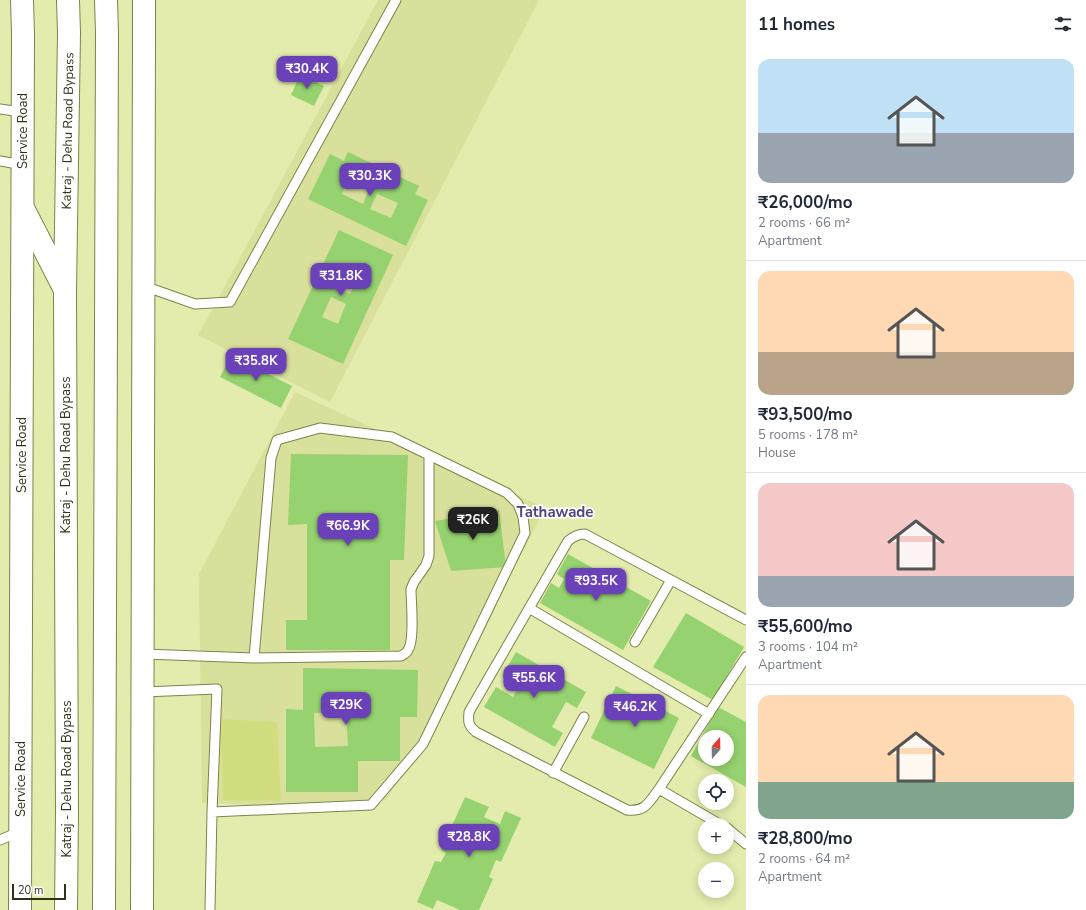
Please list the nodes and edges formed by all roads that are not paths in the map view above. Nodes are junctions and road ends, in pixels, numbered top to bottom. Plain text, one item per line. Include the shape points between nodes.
1 (22, 0) edge
2 (68, 0) edge
3 (106, 0) edge
4 (144, 0) edge
5 (396, 0) edge
6 (0, 109) edge
7 (23, 112) junction
8 (0, 161) edge
9 (23, 165) junction
10 (23, 208) junction
11 (144, 286) junction
12 (65, 291) junction
13 (429, 456) junction
14 (671, 580) junction
15 (529, 608) junction
16 (746, 620) edge
17 (635, 642) dead end
18 (143, 654) junction
19 (746, 657) edge
20 (254, 658) junction
21 (143, 692) junction
22 (709, 714) junction
23 (584, 717) dead end
24 (553, 773) junction
25 (659, 789) junction
26 (212, 812) junction
27 (709, 818) edge
28 (21, 830) junction
29 (734, 834) edge
30 (0, 840) edge
31 (746, 844) edge
32 (20, 910) edge
33 (66, 910) edge
34 (104, 910) edge
35 (142, 910) edge
36 (210, 910) edge

1 - 7 main road, Service Road
2 - 12 main road, Katraj - Dehu Road Bypass
3 - 34 main road
4 - 11 main road
5 - 11 lane via 230,302 194,304
6 - 7 lane
7 - 9 main road, Service Road
8 - 9 lane
9 - 10 main road, Service Road
10 - 12 main road
10 - 28 main road, Service Road
11 - 18 main road
12 - 33 main road, Katraj - Dehu Road Bypass
13 - 20 lane via 429,556 411,589 412,635 407,653 401,656
13 - 20 lane via 392,437 320,428 277,440 271,458
13 - 26 lane via 507,493 518,504 525,533 423,744 371,805
14 - 15 lane via 585,534 580,534 568,541
14 - 16 lane
14 - 17 lane
15 - 22 lane
15 - 24 lane via 469,712 469,722 476,732
18 - 20 lane
18 - 21 main road
19 - 22 lane
21 - 26 lane via 217,689
21 - 35 main road
22 - 25 lane
23 - 24 lane
24 - 25 lane via 627,810 636,811 644,808
25 - 27 lane
26 - 36 lane
28 - 30 lane
28 - 32 main road, Service Road
29 - 31 lane

